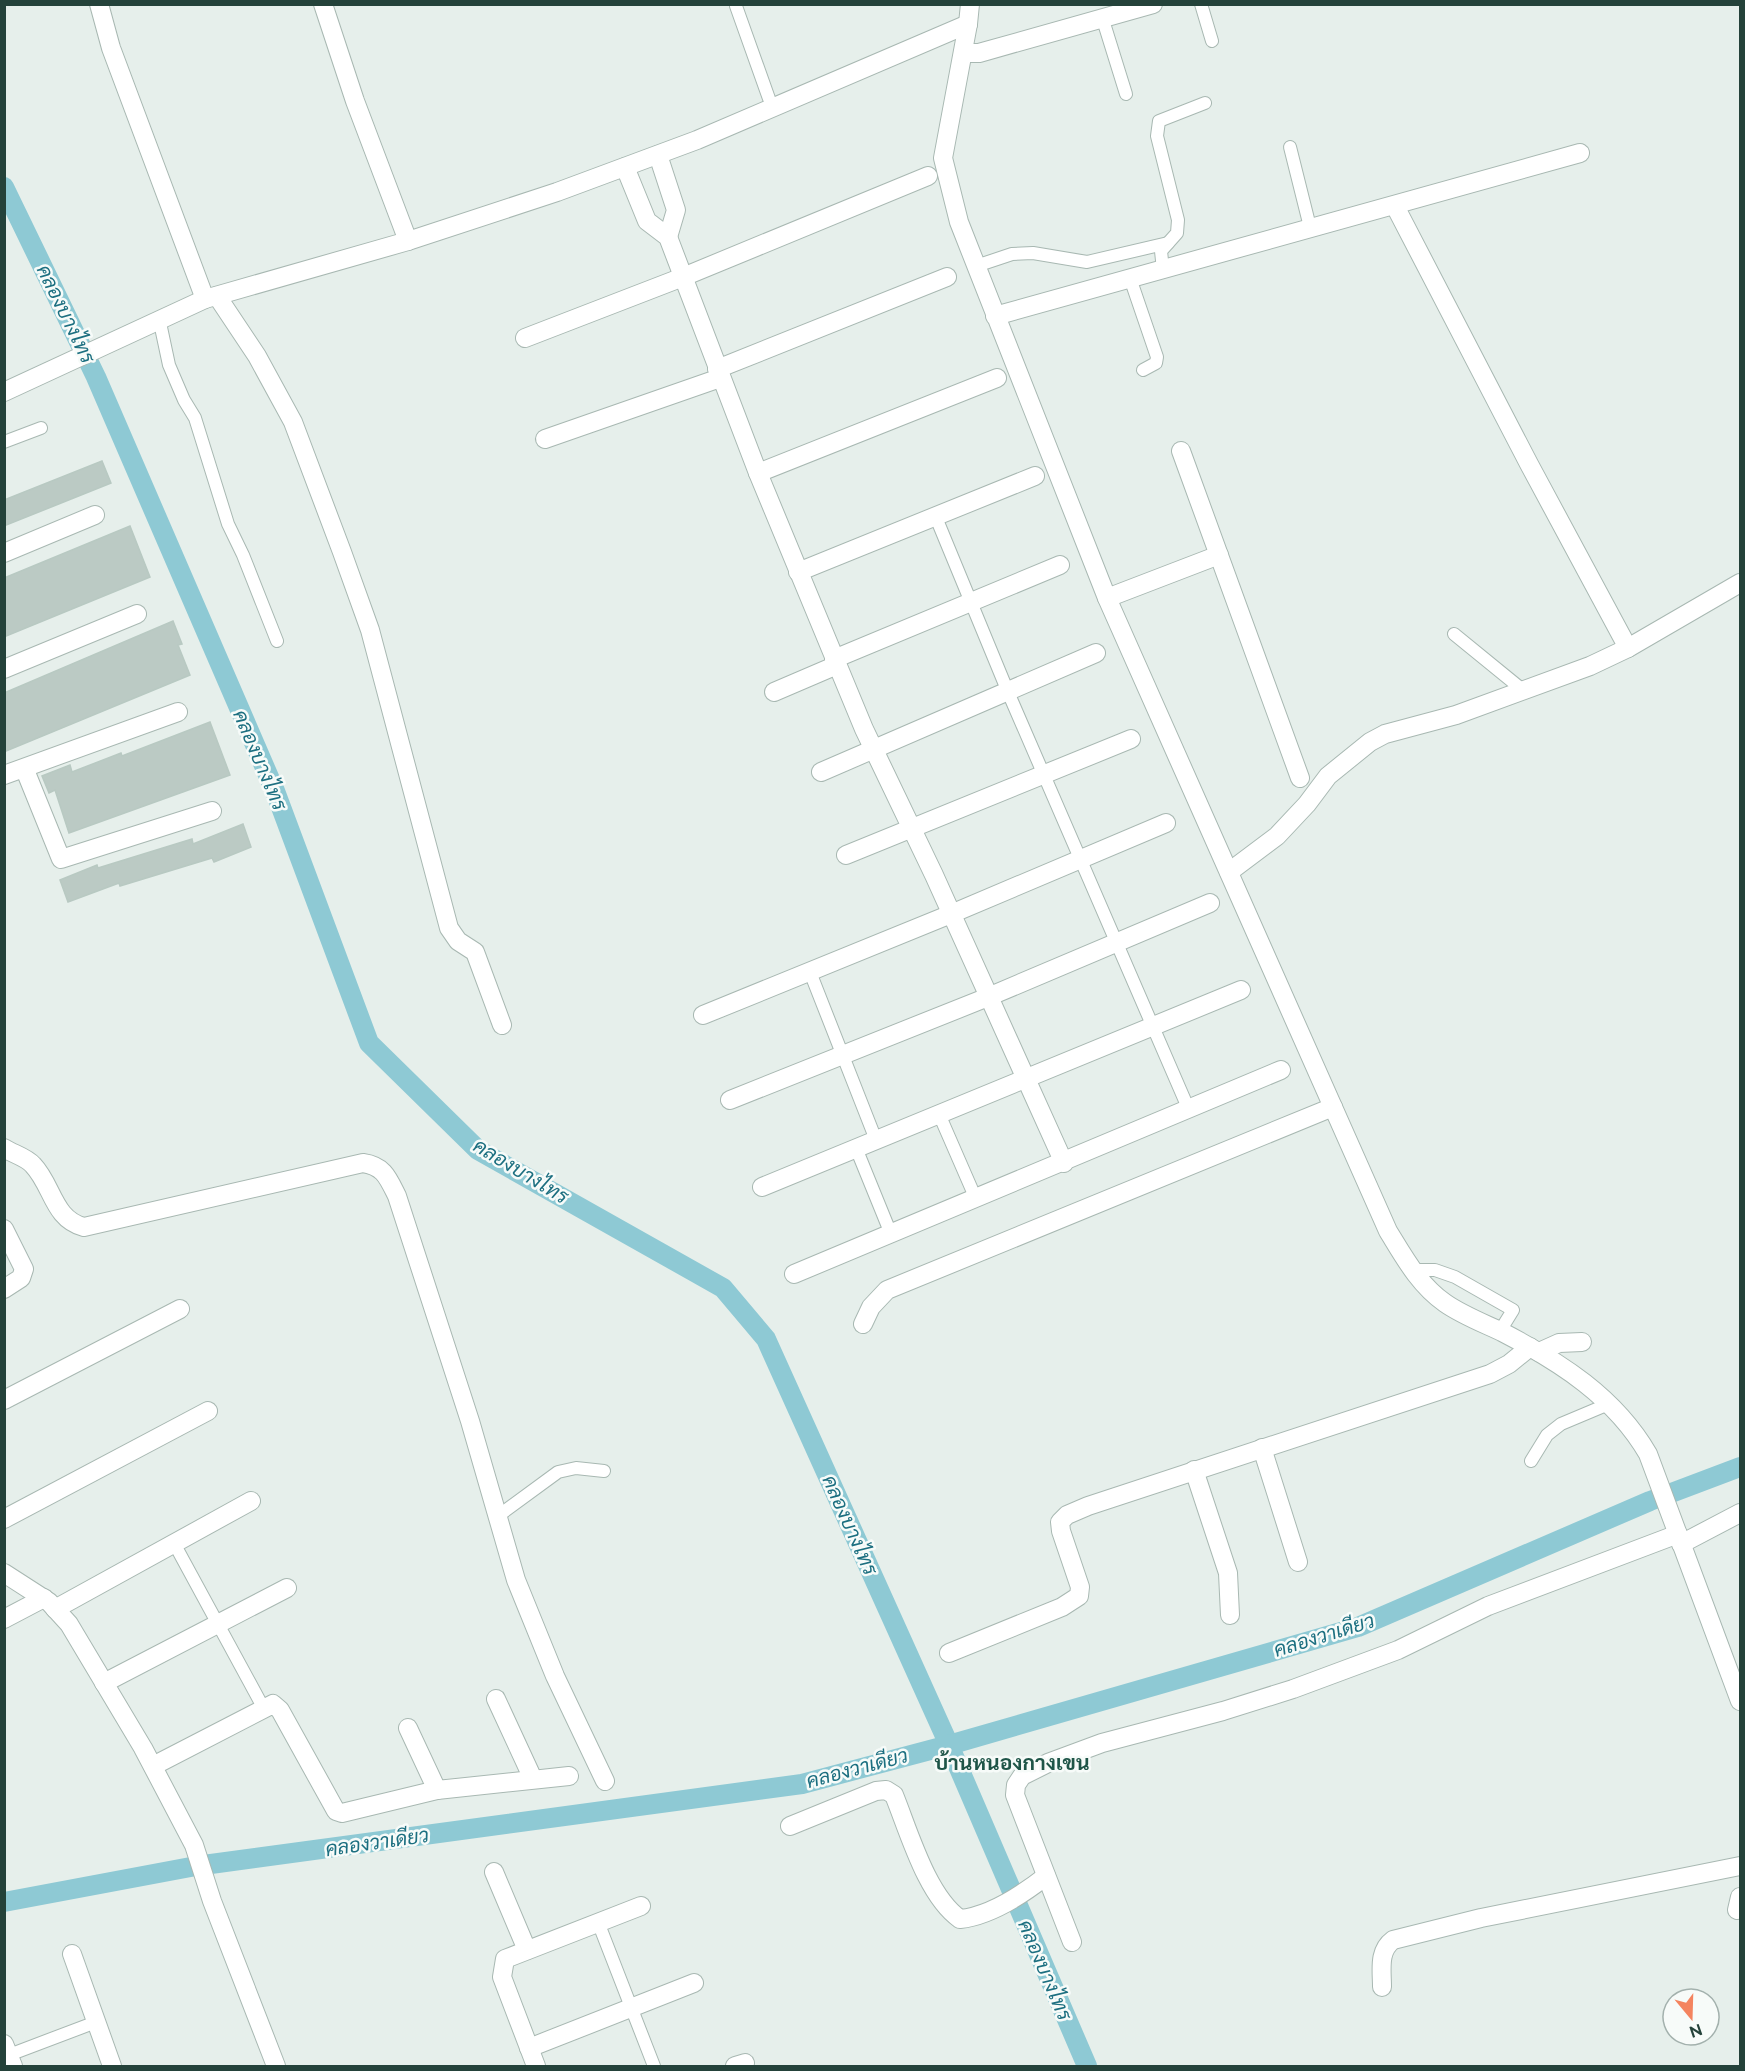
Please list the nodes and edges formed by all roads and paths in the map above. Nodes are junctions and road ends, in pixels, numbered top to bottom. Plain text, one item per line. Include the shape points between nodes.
1 (99, 4) edge
2 (323, 4) edge
3 (970, 4) edge
4 (1153, 4) edge
5 (1201, 4) edge
6 (736, 6) edge
7 (1103, 20) junction
8 (968, 24) junction
9 (1212, 41) dead end
10 (963, 52) junction
11 (1126, 94) dead end
12 (1204, 103) dead end
13 (772, 107) junction
14 (1290, 147) dead end
15 (1580, 153) dead end
16 (658, 155) junction
17 (625, 167) junction
18 (928, 176) dead end
19 (1395, 206) junction
20 (1310, 227) junction
21 (668, 237) junction
22 (408, 241) junction
23 (1168, 243) junction
24 (976, 266) junction
25 (1163, 270) junction
26 (683, 277) junction
27 (947, 277) dead end
28 (1130, 278) junction
29 (211, 297) junction
30 (995, 316) junction
31 (159, 318) junction
32 (525, 338) dead end
33 (1143, 370) dead end
34 (719, 374) junction
35 (997, 378) dead end
36 (4, 392) edge
37 (42, 428) dead end
38 (545, 439) dead end
39 (4, 442) edge
40 (1181, 451) dead end
41 (758, 473) junction
42 (1035, 476) dead end
43 (95, 515) dead end
44 (935, 515) junction
45 (4, 553) edge
46 (1219, 555) junction
47 (1060, 565) dead end
48 (798, 572) junction
49 (1740, 587) edge
50 (1107, 598) junction
51 (970, 603) junction
52 (137, 614) dead end
53 (1454, 634) dead end
54 (277, 641) dead end
55 (1628, 648) junction
56 (1096, 653) dead end
57 (836, 662) junction
58 (4, 669) edge
59 (1524, 691) junction
60 (774, 692) dead end
61 (1008, 692) junction
62 (178, 712) dead end
63 (1131, 739) dead end
64 (874, 751) junction
65 (25, 770) junction
66 (821, 772) dead end
67 (4, 775) edge
68 (1044, 776) junction
69 (1300, 778) dead end
70 (212, 811) dead end
71 (1166, 823) dead end
72 (911, 831) junction
73 (846, 855) dead end
74 (1080, 859) junction
75 (1229, 872) junction
76 (1210, 903) dead end
77 (951, 914) junction
78 (1116, 944) junction
79 (810, 972) junction
80 (1241, 990) dead end
81 (988, 997) junction
82 (703, 1015) dead end
83 (502, 1025) dead end
84 (1153, 1026) junction
85 (844, 1055) junction
86 (1281, 1070) dead end
87 (1026, 1078) junction
88 (730, 1100) dead end
89 (1333, 1107) junction
90 (1189, 1110) junction
91 (939, 1114) junction
92 (876, 1140) junction
93 (4, 1148) edge
94 (856, 1148) junction
95 (1064, 1163) junction
96 (762, 1187) dead end
97 (976, 1198) junction
98 (4, 1229) edge
99 (891, 1234) junction
100 (1411, 1270) junction
101 (794, 1274) dead end
102 (4, 1289) edge
103 (180, 1309) dead end
104 (863, 1324) dead end
105 (1500, 1331) junction
106 (1582, 1342) dead end
107 (1535, 1349) junction
108 (4, 1400) edge
109 (1611, 1403) junction
110 (208, 1411) dead end
111 (1262, 1448) junction
112 (1531, 1461) dead end
113 (1194, 1470) junction
114 (604, 1471) dead end
115 (251, 1501) dead end
116 (1740, 1513) edge
117 (498, 1516) junction
118 (4, 1520) edge
119 (1677, 1531) junction
120 (175, 1545) junction
121 (1298, 1562) dead end
122 (4, 1573) edge
123 (286, 1588) dead end
124 (50, 1604) junction
125 (1230, 1615) dead end
126 (4, 1619) edge
127 (216, 1625) junction
128 (949, 1653) dead end
129 (104, 1683) junction
130 (496, 1699) dead end
131 (1740, 1701) edge
132 (263, 1707) junction
133 (408, 1728) dead end
134 (153, 1766) junction
135 (569, 1776) dead end
136 (533, 1779) junction
137 (605, 1781) dead end
138 (437, 1790) junction
139 (790, 1826) dead end
140 (1740, 1866) edge
141 (495, 1872) dead end
142 (1046, 1876) junction
143 (641, 1906) dead end
144 (598, 1922) junction
145 (1072, 1942) dead end
146 (527, 1950) junction
147 (72, 1954) dead end
148 (694, 1983) dead end
149 (1382, 1987) dead end
150 (632, 2008) junction
151 (96, 2022) junction
152 (529, 2048) junction
153 (9, 2055) edge
154 (112, 2067) edge
155 (276, 2067) edge
156 (536, 2067) edge
157 (654, 2067) edge

1 - 29 street via 111,48
2 - 22 street
3 - 8 street
4 - 7 street
5 - 9 lane
6 - 13 lane
7 - 10 street via 979,53
7 - 11 lane
8 - 10 street
8 - 13 street
10 - 24 street via 943,158 959,222
12 - 23 lane via 1159,121 1157,136 1178,220 1177,233
13 - 16 street
14 - 20 lane
15 - 19 street
16 - 17 street
16 - 21 street via 676,210
17 - 21 street via 647,221
17 - 22 street
18 - 26 street
19 - 20 street
19 - 55 street
20 - 25 street
21 - 26 street
22 - 29 street
23 - 24 lane via 1087,262 1033,253 1012,254
23 - 25 lane via 1161,251
24 - 30 street
25 - 28 street
26 - 32 street
26 - 34 street
27 - 34 street
28 - 30 street
28 - 33 lane via 1157,357 1156,363
29 - 31 street
29 - 83 street via 257,356 293,422 370,630 443,911 458,941 475,952
30 - 50 street
31 - 36 street
31 - 54 lane via 169,365 195,418 228,524
34 - 38 street
34 - 41 street
35 - 41 street
37 - 39 lane
40 - 46 street
41 - 48 street
42 - 44 street
43 - 45 street
44 - 48 street
44 - 51 lane
46 - 50 street
46 - 69 street
47 - 51 street
48 - 57 street
49 - 55 street
50 - 75 street
51 - 57 street
51 - 61 lane
52 - 58 street
53 - 59 lane
55 - 59 street
56 - 61 street
57 - 60 street
57 - 64 street
59 - 75 street via 1370,742 1328,776 1277,836
61 - 64 street
61 - 68 lane
62 - 65 street
63 - 68 street
64 - 66 street
64 - 72 street
65 - 67 street
65 - 70 street via 61,859
68 - 72 street
68 - 74 lane
71 - 74 street
72 - 73 street
72 - 77 street
74 - 77 street
74 - 78 lane
75 - 89 street
76 - 78 street
77 - 79 street
77 - 81 street
78 - 81 street
78 - 84 lane
79 - 82 street
79 - 85 lane
80 - 84 street
81 - 85 street
81 - 87 street
84 - 87 street
84 - 90 lane
85 - 88 street
85 - 92 lane
86 - 90 street
87 - 91 street
87 - 95 street
89 - 100 street via 1388,1231
89 - 104 street via 887,1290 871,1307
90 - 95 street
91 - 92 street
91 - 97 lane
92 - 94 street
93 - 117 street via 32,1163 59,1211 84,1227 363,1163 376,1165 385,1172 400,1207
94 - 96 street
94 - 99 lane
95 - 97 street
97 - 99 street
98 - 102 street via 24,1269 21,1278
99 - 101 street
100 - 105 street via 1445,1303
100 - 105 lane via 1436,1270 1455,1277 1513,1310
103 - 108 street
105 - 107 street
106 - 107 street
107 - 109 street
107 - 111 street via 1490,1374
109 - 112 lane via 1561,1424 1547,1435
109 - 119 street via 1633,1428 1648,1454
110 - 118 street
111 - 113 street
111 - 121 street
113 - 125 street via 1228,1573
113 - 128 street via 1067,1515 1060,1522 1060,1532 1080,1587 1079,1596 1062,1607
114 - 117 lane via 576,1468 558,1472
115 - 120 street
116 - 119 street
117 - 137 street via 516,1580 555,1676
119 - 131 street
119 - 142 street via 1488,1606 1398,1650 1322,1679 1223,1712 1102,1743 1022,1776 1015,1795
120 - 124 street
120 - 127 lane
122 - 124 street
123 - 127 street
124 - 126 street
124 - 129 street via 69,1624
127 - 129 street
127 - 132 lane
129 - 134 street
130 - 136 street
132 - 134 street
132 - 138 street via 273,1704 280,1710 336,1811 369,1809
133 - 138 street
134 - 155 street via 194,1845
135 - 136 street
136 - 138 street
139 - 142 street via 886,1790 894,1795 930,1881 960,1919 994,1908
140 - 149 street via 1481,1918 1394,1940 1385,1946 1382,1957
141 - 146 street
142 - 145 street
143 - 144 street
144 - 146 street
144 - 150 lane
146 - 152 street via 505,1959 502,1977
147 - 151 street
148 - 150 street
150 - 152 street
150 - 157 lane
151 - 153 lane
151 - 154 street
152 - 156 street

